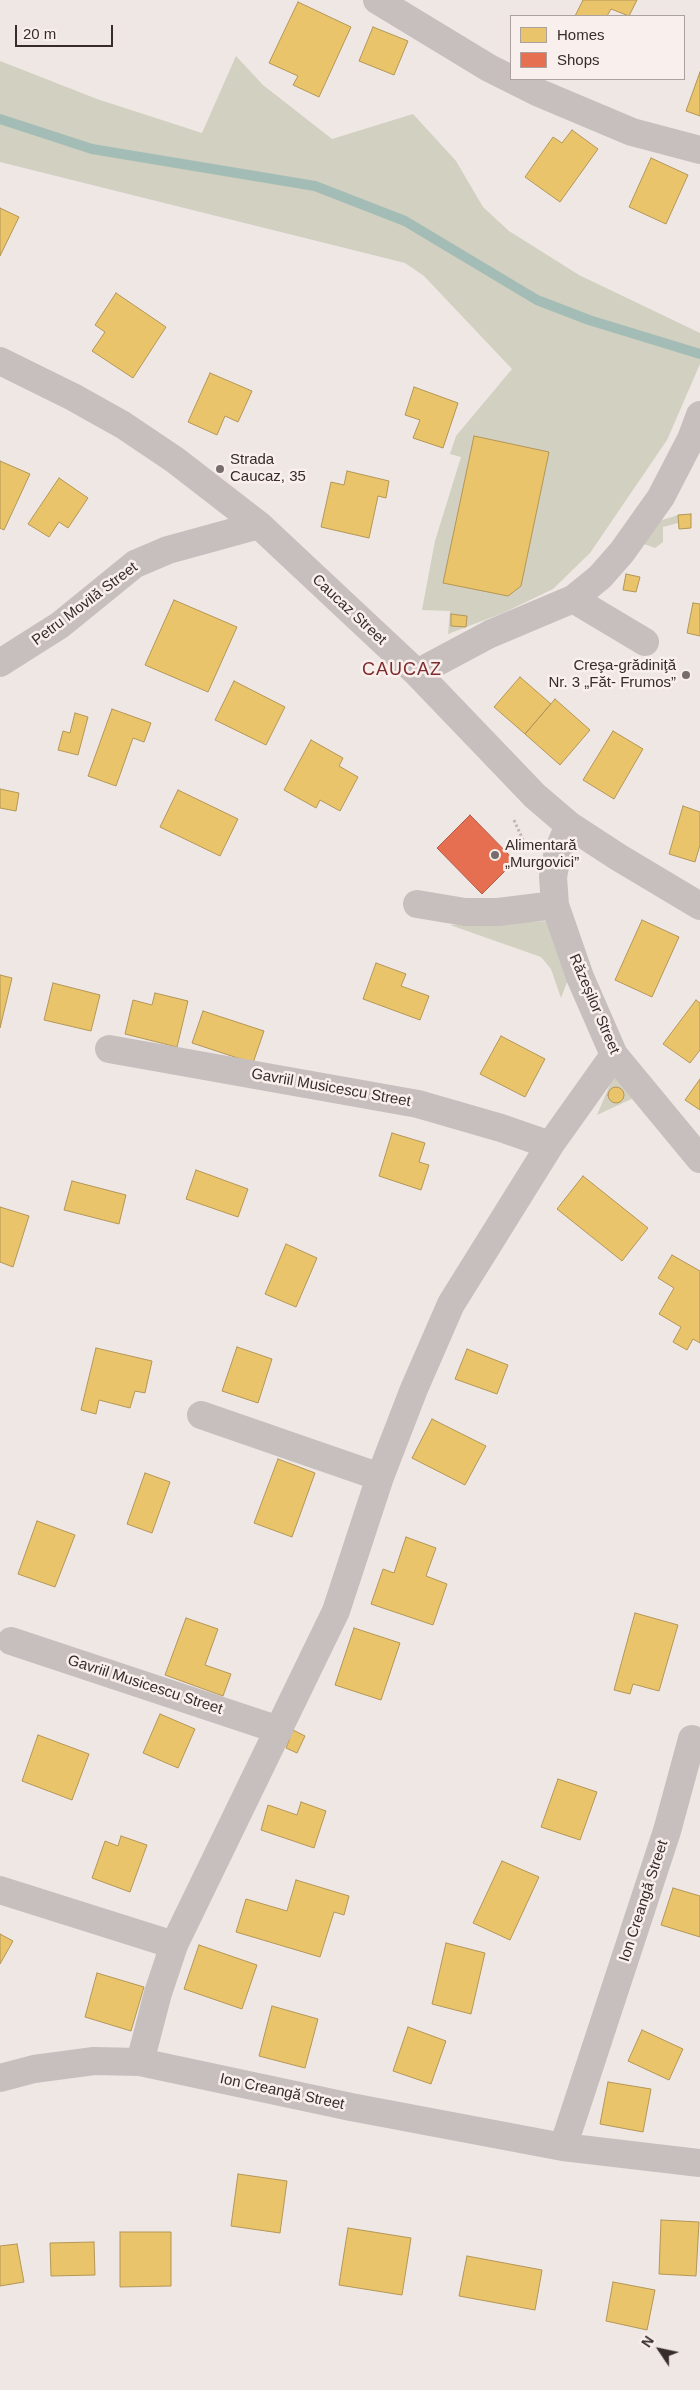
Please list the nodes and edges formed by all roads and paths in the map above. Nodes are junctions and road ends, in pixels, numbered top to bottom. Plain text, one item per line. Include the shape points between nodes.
1 (377, 0) edge
2 (510, 78) edge
3 (513, 80) edge
4 (700, 150) edge
5 (0, 361) edge
6 (700, 415) edge
7 (259, 525) junction
8 (573, 599) junction
9 (645, 642) dead end
10 (0, 663) edge
11 (417, 673) junction
12 (569, 825) junction
13 (417, 904) dead end
14 (555, 905) junction
15 (700, 906) edge
16 (109, 1049) dead end
17 (614, 1055) junction
18 (550, 1146) junction
19 (700, 1159) edge
20 (201, 1415) dead end
21 (380, 1477) junction
22 (11, 1641) dead end
23 (279, 1730) junction
24 (692, 1739) dead end
25 (0, 1890) edge
26 (174, 1945) junction
27 (140, 2062) junction
28 (0, 2078) edge
29 (563, 2147) junction
30 (700, 2163) edge

1 - 2 street
3 - 4 street via 632,132
5 - 7 street, Caucaz Street via 123,425 175,460
6 - 8 street via 661,497 622,552 600,577
7 - 10 street, Petru Movilă Street via 168,550 135,564 60,625
7 - 11 street, Caucaz Street
8 - 9 street
8 - 11 street via 490,634
11 - 12 street, Caucaz Street via 535,796
12 - 14 street, Răzeșilor Street via 555,868
12 - 15 street, Caucaz Street
13 - 14 street via 465,912 498,912
14 - 17 street, Răzeșilor Street via 580,977
16 - 18 street, Gavriil Musicescu Street via 418,1104
17 - 18 street
17 - 19 street, Răzeșilor Street
18 - 21 street via 452,1304
20 - 21 street
21 - 23 street via 336,1611
22 - 23 street, Gavriil Musicescu Street
23 - 26 street
24 - 29 street, Ion Creangă Street via 667,1831
25 - 26 street
26 - 27 street
27 - 28 street, Ion Creangă Street via 94,2061 34,2069
27 - 29 street, Ion Creangă Street via 351,2107
29 - 30 street, Ion Creangă Street

